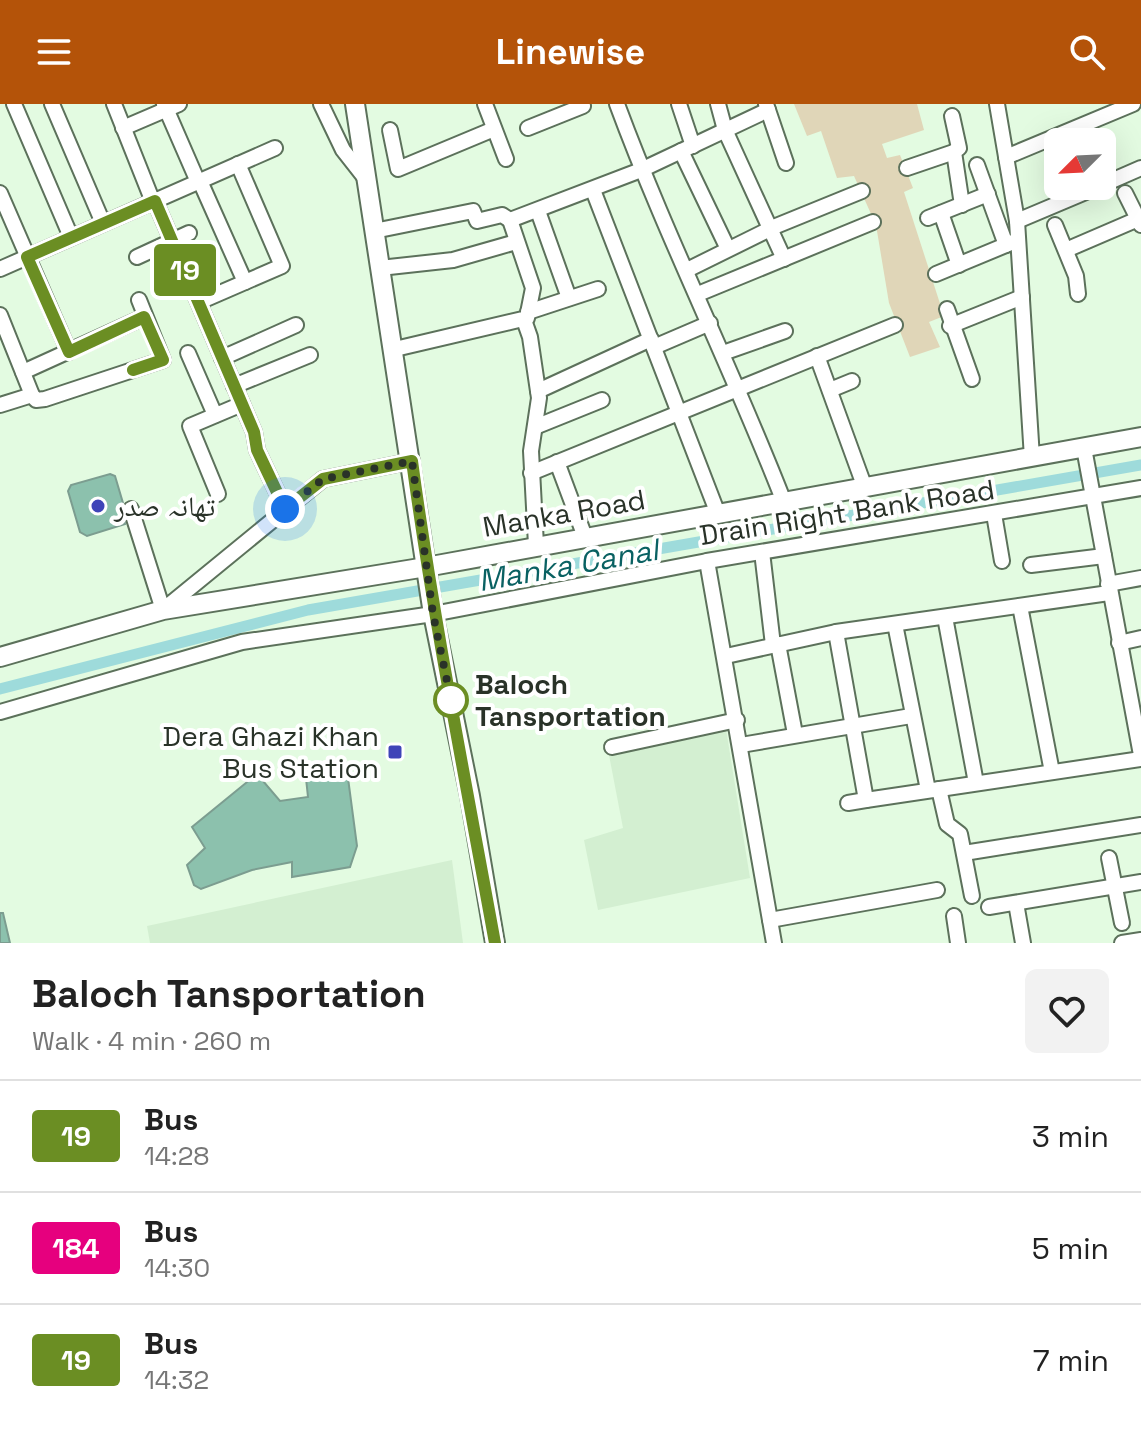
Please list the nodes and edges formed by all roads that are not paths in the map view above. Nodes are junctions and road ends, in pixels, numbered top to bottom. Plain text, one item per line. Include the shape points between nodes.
1 (14, 104) edge
2 (52, 104) edge
3 (114, 104) edge
4 (321, 104) edge
5 (355, 104) edge
6 (485, 104) edge
7 (617, 104) edge
8 (679, 104) edge
9 (718, 104) edge
10 (997, 104) edge
11 (1133, 104) edge
12 (170, 106) edge
13 (583, 106) dead end
14 (767, 107) edge
15 (552, 111) edge
16 (952, 116) dead end
17 (123, 128) junction
18 (528, 128) dead end
19 (494, 129) junction
20 (390, 130) dead end
21 (725, 130) junction
22 (275, 148) dead end
23 (687, 149) junction
24 (954, 152) junction
25 (1006, 157) junction
26 (506, 159) dead end
27 (786, 163) dead end
28 (238, 164) junction
29 (977, 165) dead end
30 (907, 168) dead end
31 (1141, 168) edge
32 (641, 170) junction
33 (365, 179) junction
34 (1116, 179) edge
35 (199, 181) junction
36 (593, 190) junction
37 (862, 191) dead end
38 (0, 193) edge
39 (1125, 193) dead end
40 (988, 194) junction
41 (1067, 200) edge
42 (154, 201) junction
43 (962, 205) junction
44 (538, 211) junction
45 (510, 220) junction
46 (1017, 221) junction
47 (873, 222) dead end
48 (1140, 222) edge
49 (103, 223) junction
50 (1055, 225) dead end
51 (769, 229) junction
52 (374, 231) junction
53 (189, 233) dead end
54 (71, 237) junction
55 (172, 241) junction
56 (516, 242) junction
57 (1012, 243) junction
58 (728, 249) junction
59 (1066, 250) junction
60 (27, 257) junction
61 (137, 257) dead end
62 (784, 259) junction
63 (959, 265) junction
64 (380, 268) junction
65 (0, 269) edge
66 (687, 270) junction
67 (936, 274) dead end
68 (245, 282) junction
69 (598, 289) dead end
70 (698, 294) junction
71 (1078, 294) dead end
72 (1022, 297) junction
73 (569, 298) junction
74 (139, 300) dead end
75 (199, 302) junction
76 (947, 309) dead end
77 (0, 315) edge
78 (526, 316) junction
79 (144, 317) junction
80 (710, 323) junction
81 (296, 325) dead end
82 (895, 325) dead end
83 (950, 326) junction
84 (785, 331) dead end
85 (652, 343) junction
86 (395, 349) junction
87 (69, 352) junction
88 (188, 353) dead end
89 (723, 353) junction
90 (310, 355) dead end
91 (817, 356) junction
92 (222, 358) junction
93 (23, 372) junction
94 (972, 379) dead end
95 (852, 381) dead end
96 (234, 386) junction
97 (738, 388) junction
98 (830, 390) junction
99 (538, 391) junction
100 (32, 395) junction
101 (602, 400) dead end
102 (242, 404) junction
103 (0, 405) edge
104 (680, 412) junction
105 (215, 415) junction
106 (535, 427) junction
107 (1141, 437) edge
108 (1086, 456) junction
109 (1032, 458) junction
110 (412, 461) junction
111 (557, 462) junction
112 (531, 473) junction
113 (865, 488) junction
114 (1141, 488) edge
115 (218, 494) dead end
116 (1095, 497) junction
117 (784, 502) junction
118 (131, 509) dead end
119 (285, 509) junction
120 (718, 514) junction
121 (994, 514) junction
122 (585, 537) junction
123 (536, 545) junction
124 (762, 552) junction
125 (1104, 556) junction
126 (707, 561) junction
127 (1002, 561) dead end
128 (1031, 565) dead end
129 (1141, 578) edge
130 (1109, 588) junction
131 (430, 590) junction
132 (1020, 606) junction
133 (163, 610) junction
134 (945, 617) junction
135 (895, 624) junction
136 (836, 632) junction
137 (1141, 638) edge
138 (1119, 643) junction
139 (775, 644) junction
140 (726, 656) junction
141 (0, 657) edge
142 (0, 712) edge
143 (911, 716) junction
144 (737, 720) junction
145 (853, 727) junction
146 (1138, 727) edge
147 (795, 734) junction
148 (741, 745) junction
149 (612, 747) dead end
150 (1141, 757) edge
151 (1052, 772) junction
152 (976, 783) junction
153 (933, 789) junction
154 (866, 800) junction
155 (848, 803) dead end
156 (1141, 825) edge
157 (964, 853) junction
158 (1109, 858) dead end
159 (1141, 882) edge
160 (1115, 887) junction
161 (937, 890) dead end
162 (972, 896) dead end
163 (1016, 903) junction
164 (989, 907) dead end
165 (954, 916) dead end
166 (770, 920) junction
167 (1122, 923) dead end
168 (1141, 940) edge
169 (495, 943) edge
170 (774, 943) edge
171 (958, 943) edge
172 (1023, 943) edge
173 (1122, 943) edge

1 - 54 street
2 - 49 street
3 - 17 street
4 - 33 street via 343,150
5 - 33 main road
6 - 19 street
7 - 32 street
8 - 23 street
9 - 21 street
10 - 25 street
11 - 25 street
12 - 17 street
12 - 35 street
13 - 15 street
14 - 21 street
14 - 27 street
15 - 18 street
16 - 24 street via 959,148
17 - 42 street
19 - 20 street via 398,169
19 - 26 street
21 - 23 street
21 - 51 street
22 - 28 street
23 - 32 street
23 - 58 street
24 - 30 street
24 - 43 street
25 - 46 street
28 - 35 street
28 - 68 street via 282,266
29 - 40 street
31 - 34 street
32 - 36 street
32 - 66 street
33 - 52 main road
35 - 42 street
35 - 68 street
36 - 44 street
36 - 85 street
37 - 51 street
38 - 60 street
39 - 48 street
40 - 43 street
40 - 57 street
41 - 46 street
42 - 49 street
42 - 55 street
43 - 63 street via 935,216
44 - 45 street
44 - 73 street
45 - 52 street via 502,215 477,221 473,211
45 - 56 street
46 - 57 street
47 - 62 street
48 - 59 street
49 - 54 street
50 - 59 street
51 - 58 street
51 - 62 street
52 - 64 main road
53 - 55 street
54 - 60 street
55 - 61 street
55 - 75 street
56 - 64 street via 453,260
56 - 78 street via 533,288
57 - 63 street
57 - 72 street
58 - 66 street
59 - 71 street
60 - 65 street
60 - 87 street
62 - 70 street
63 - 67 street
64 - 86 main road
66 - 70 street
68 - 75 street
69 - 73 street
70 - 80 street
72 - 83 street
72 - 109 street
73 - 78 street
74 - 79 street
75 - 92 street
76 - 83 street
77 - 93 street
78 - 86 street
78 - 99 street
79 - 87 street
79 - 100 street via 163,360 45,399
80 - 85 street
80 - 89 street
81 - 92 street
82 - 91 street
83 - 94 street
84 - 89 street
85 - 99 street
85 - 104 street
86 - 110 main road
87 - 93 street
88 - 105 street
89 - 97 street
90 - 96 street
91 - 97 street
91 - 98 street
92 - 96 street
93 - 100 street
95 - 98 street
96 - 102 street
97 - 104 street
97 - 117 street
98 - 113 street
99 - 106 street
100 - 103 street
101 - 106 street
102 - 105 street
102 - 119 street
104 - 111 street
104 - 120 street
105 - 115 street via 190,426
106 - 112 street
107 - 108 main road, Manka Road
108 - 109 main road, Manka Road
108 - 116 street
109 - 113 main road, Manka Road
110 - 119 street via 323,479
110 - 131 main road
111 - 112 street
111 - 122 street
112 - 123 street
113 - 117 main road, Manka Road
114 - 116 street, Drain Right Bank Road
116 - 121 street, Drain Right Bank Road
116 - 125 street
117 - 120 main road, Manka Road
118 - 133 street
119 - 133 street
120 - 122 main road, Manka Road
121 - 124 street, Drain Right Bank Road
121 - 127 street
122 - 123 main road, Manka Road
123 - 131 main road, Manka Road
124 - 126 street, Drain Right Bank Road
124 - 139 street
125 - 128 street
125 - 130 street
126 - 131 street, Drain Right Bank Road
126 - 140 street
129 - 130 street
130 - 132 street
130 - 138 street
131 - 133 main road, Manka Road
131 - 142 street, Drain Right Bank Road
131 - 169 main road
132 - 134 street
132 - 151 street
133 - 141 main road, Manka Road
134 - 135 street
134 - 152 street
135 - 136 street
135 - 143 street
136 - 139 street
136 - 145 street
137 - 138 street
138 - 146 street
139 - 140 street
139 - 147 street
140 - 144 street
143 - 145 street
143 - 153 street
144 - 148 street
144 - 149 street
145 - 147 street
145 - 154 street
146 - 150 street
147 - 148 street
148 - 166 street
150 - 151 street
151 - 152 street
152 - 153 street
153 - 154 street
153 - 157 street via 947,824 960,834
154 - 155 street
156 - 157 street
157 - 162 street
158 - 160 street
159 - 160 street
160 - 163 street
160 - 167 street
161 - 166 street
163 - 164 street
163 - 172 street
165 - 171 street
166 - 170 street
168 - 173 street

